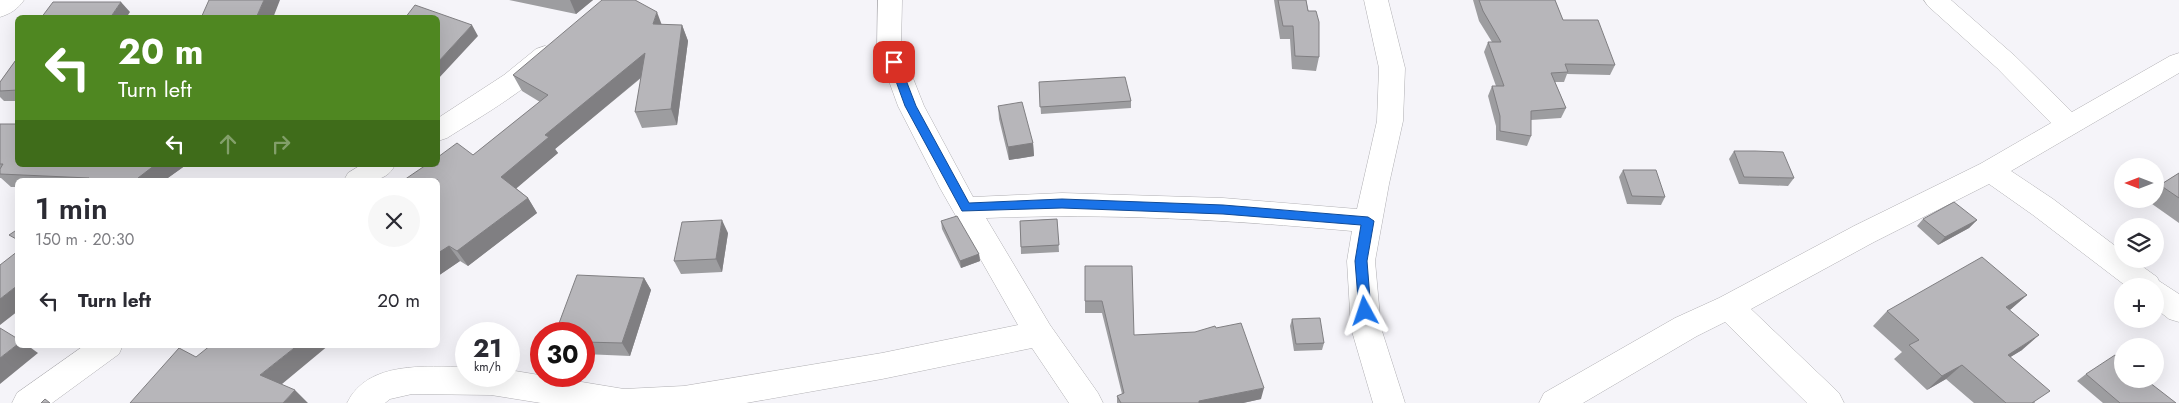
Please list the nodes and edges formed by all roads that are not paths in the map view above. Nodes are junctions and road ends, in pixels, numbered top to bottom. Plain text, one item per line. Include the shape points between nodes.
1 (12, 0) edge
2 (890, 0) edge
3 (1376, 0) edge
4 (1936, 0) edge
5 (0, 8) edge
6 (566, 38) edge
7 (2179, 62) edge
8 (2070, 126) junction
9 (440, 129) edge
10 (379, 167) edge
11 (1990, 171) junction
12 (361, 178) edge
13 (966, 208) junction
14 (1368, 221) junction
15 (2136, 278) edge
16 (2164, 299) edge
17 (1729, 307) junction
18 (2179, 310) edge
19 (1039, 334) junction
20 (104, 348) edge
21 (28, 403) edge
22 (363, 403) edge
23 (1087, 403) edge
24 (1389, 403) edge
25 (1555, 403) edge
26 (1828, 403) edge

1 - 5 street
2 - 13 street via 890,48 898,76 910,106
3 - 14 street via 1392,68 1390,121
4 - 8 street via 2006,62
6 - 9 street via 513,82
7 - 8 street
8 - 11 street
10 - 12 street
11 - 15 street
11 - 17 street
13 - 14 street via 1062,204 1223,209
13 - 19 street
14 - 24 street via 1361,261 1366,328
16 - 18 street
17 - 25 street via 1686,327
17 - 26 street
19 - 22 street via 882,366 684,400 624,403 492,381 412,380 381,388
19 - 23 street
20 - 21 street

